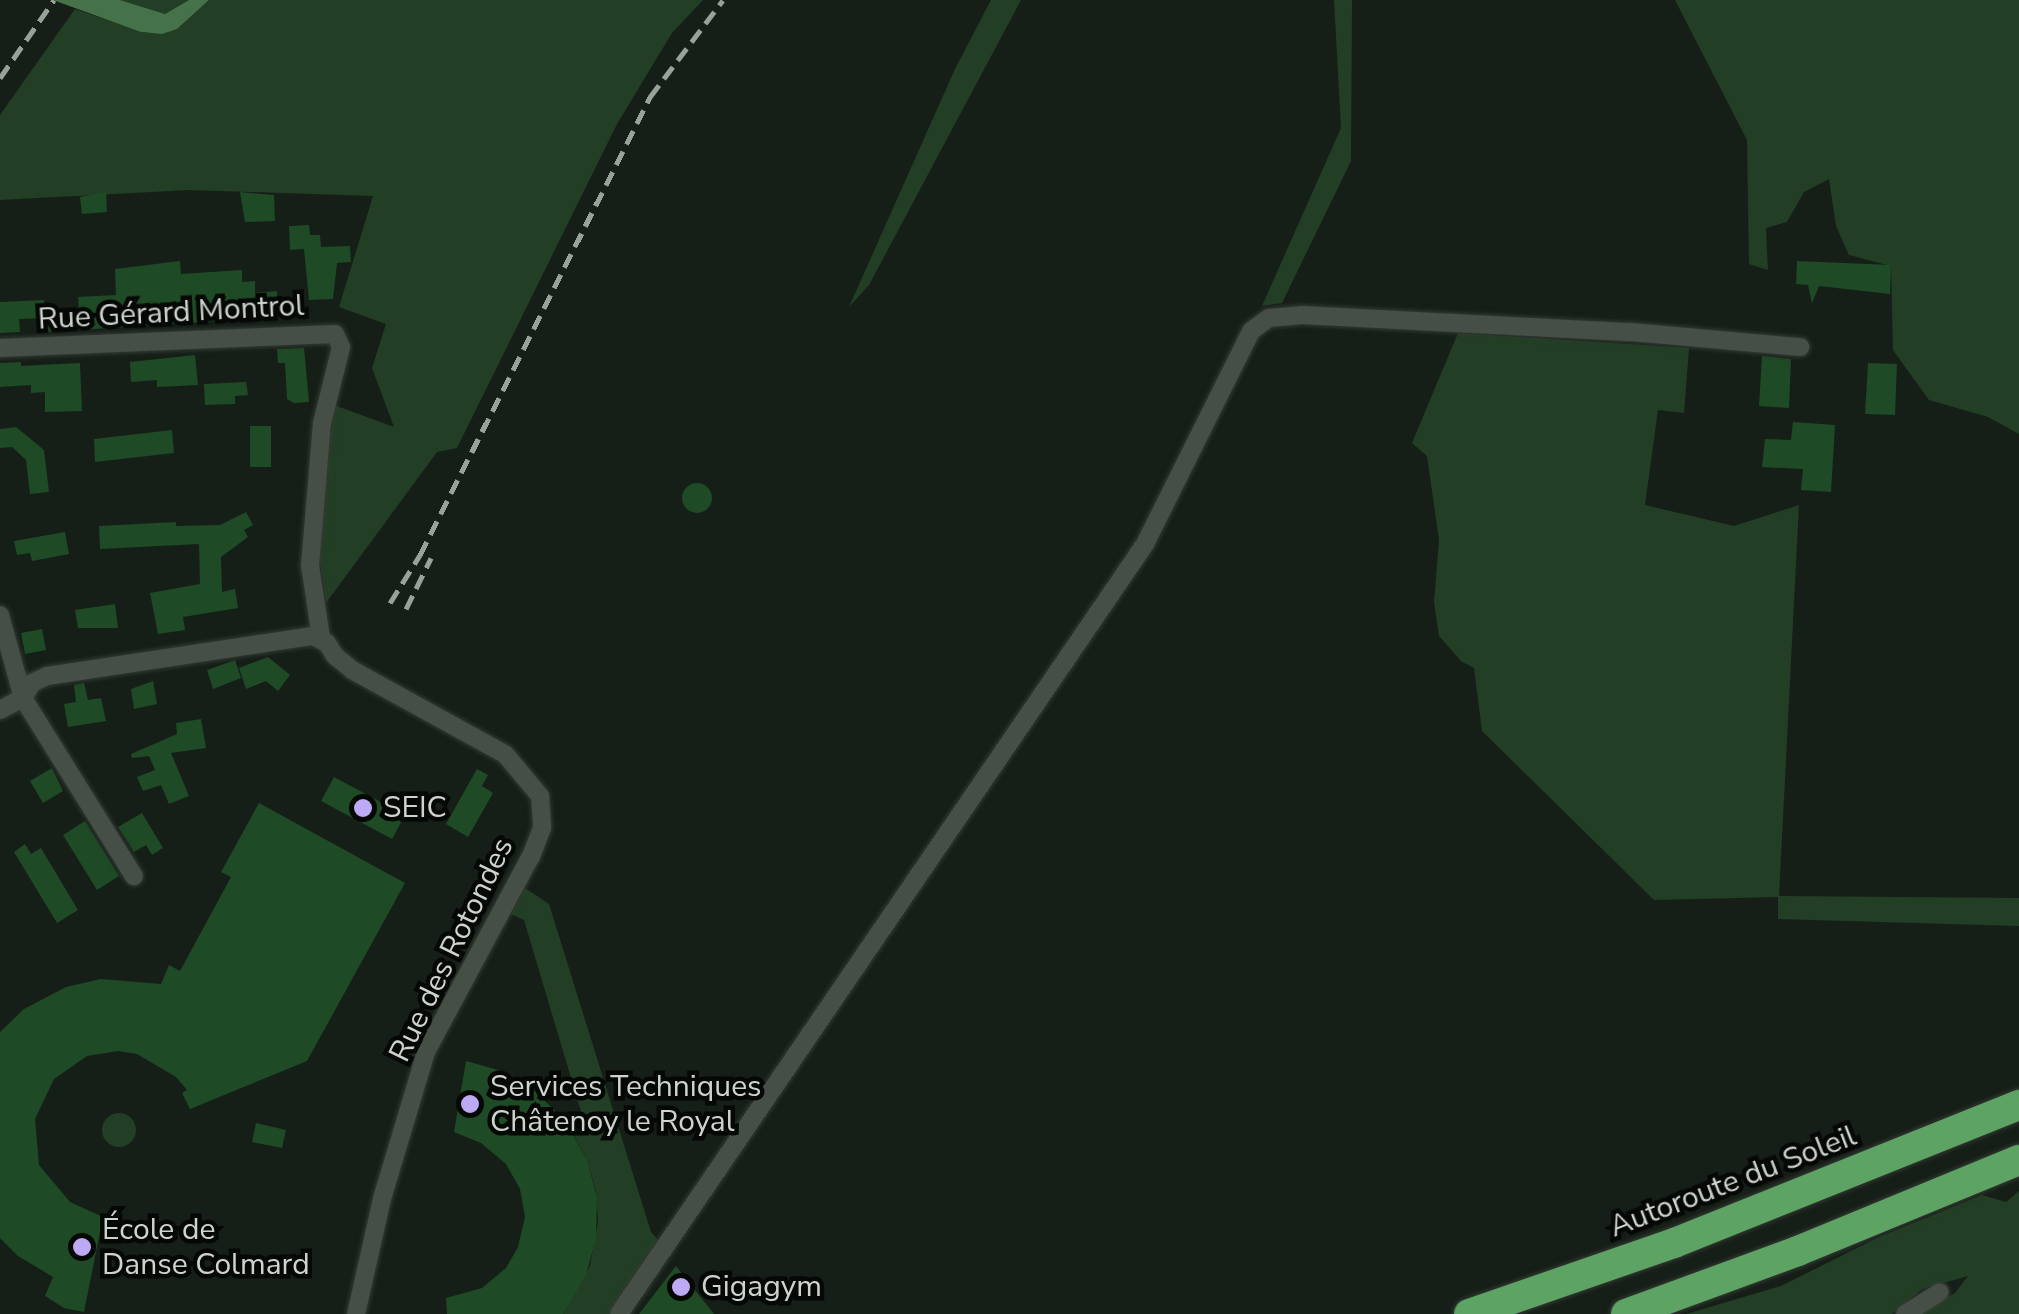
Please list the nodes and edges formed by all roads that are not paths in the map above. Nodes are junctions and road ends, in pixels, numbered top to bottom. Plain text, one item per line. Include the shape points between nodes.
1 (1800, 346) dead end
2 (0, 348) edge
3 (0, 614) edge
4 (321, 638) junction
5 (23, 698) junction
6 (0, 710) edge
7 (134, 876) dead end
8 (2019, 1105) edge
9 (2019, 1160) edge
10 (1940, 1292) dead end
11 (356, 1314) edge
12 (619, 1314) edge
13 (1469, 1314) edge
14 (1626, 1314) edge
15 (1905, 1314) edge

1 - 12 street via 1302,315 1269,318 1252,331 1145,544
2 - 4 street, Rue Gérard Montrol via 335,334 341,346 322,423 310,564
3 - 5 street
4 - 5 street via 47,676
4 - 11 street, Rue des Rotondes via 352,670 505,754 540,796 542,828 426,1052
5 - 6 street
5 - 7 street
8 - 13 highway, Autoroute du Soleil via 1674,1244
9 - 14 highway
10 - 15 street

